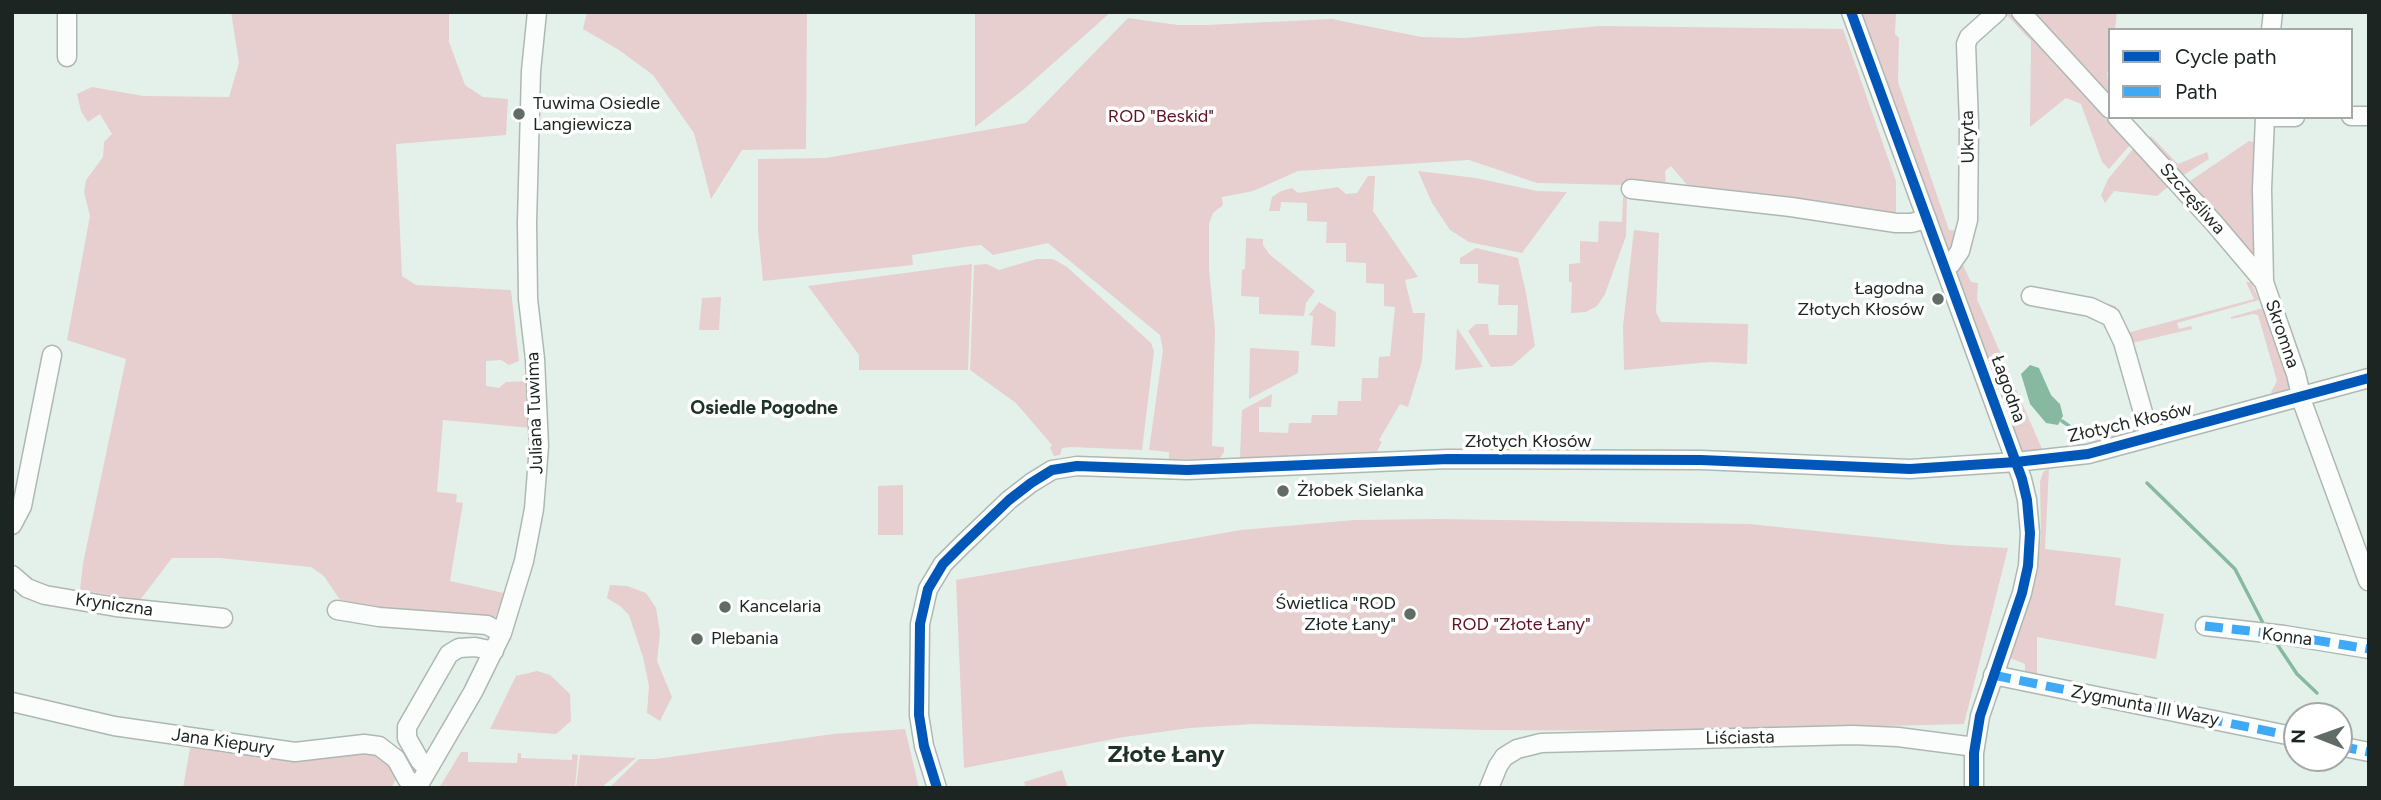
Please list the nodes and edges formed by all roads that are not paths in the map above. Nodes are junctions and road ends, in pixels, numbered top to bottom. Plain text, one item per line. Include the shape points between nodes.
1 (67, 12) edge
2 (537, 12) edge
3 (1851, 12) edge
4 (1997, 12) edge
5 (2021, 12) edge
6 (67, 57) dead end
7 (2108, 107) edge
8 (2119, 119) edge
9 (2267, 119) edge
10 (1631, 189) dead end
11 (1927, 219) junction
12 (1945, 267) junction
13 (2264, 282) junction
14 (2031, 296) dead end
15 (52, 355) dead end
16 (2369, 378) edge
17 (2301, 396) junction
18 (2150, 437) junction
19 (2016, 462) junction
20 (12, 525) edge
21 (12, 575) edge
22 (2368, 581) edge
23 (337, 610) dead end
24 (223, 618) dead end
25 (2205, 626) dead end
26 (502, 633) junction
27 (2369, 649) edge
28 (494, 651) junction
29 (1993, 674) junction
30 (12, 702) edge
31 (2283, 734) edge
32 (1975, 747) junction
33 (428, 769) junction
34 (417, 787) edge
35 (937, 788) edge
36 (1489, 788) edge
37 (1974, 788) edge

1 - 6 street
2 - 26 street, Juliana Tuwima via 527,246 538,479 527,549
3 - 11 street, Łagodna
4 - 12 street, Ukryta via 1966,44 1968,220 1961,251
5 - 7 street
8 - 13 street, Szczęśliwa
9 - 13 street, Skromna via 2262,189
10 - 11 street via 1896,223
11 - 12 street, Łagodna
12 - 19 street, Łagodna
13 - 17 street, Skromna
14 - 18 street via 2091,307 2110,317 2123,342
15 - 20 street via 22,506
16 - 17 street, Złotych Kłosów
17 - 18 street, Złotych Kłosów
17 - 22 street, Skromna
18 - 19 street, Złotych Kłosów via 2088,454
19 - 29 street, Łagodna via 2027,500 2030,548 2022,593
19 - 35 street, Złotych Kłosów via 1910,469 1701,460 1445,460 1052,470 1009,500 962,545 928,589 920,624 919,715
21 - 24 street, Kryniczna via 45,595
23 - 26 street via 487,625
25 - 27 street, Konna
26 - 28 street, Juliana Tuwima
28 - 33 street, Juliana Tuwima
28 - 33 street via 459,648 449,654 407,727 407,738
29 - 31 street, Zygmunta III Wazy
29 - 32 street, Łagodna
30 - 34 street, Jana Kiepury via 114,726 295,752 379,746 396,759
32 - 36 street, Liściasta via 1839,735 1541,743 1517,749 1500,761
32 - 37 street, Łagodna
33 - 34 street, Juliana Tuwima

